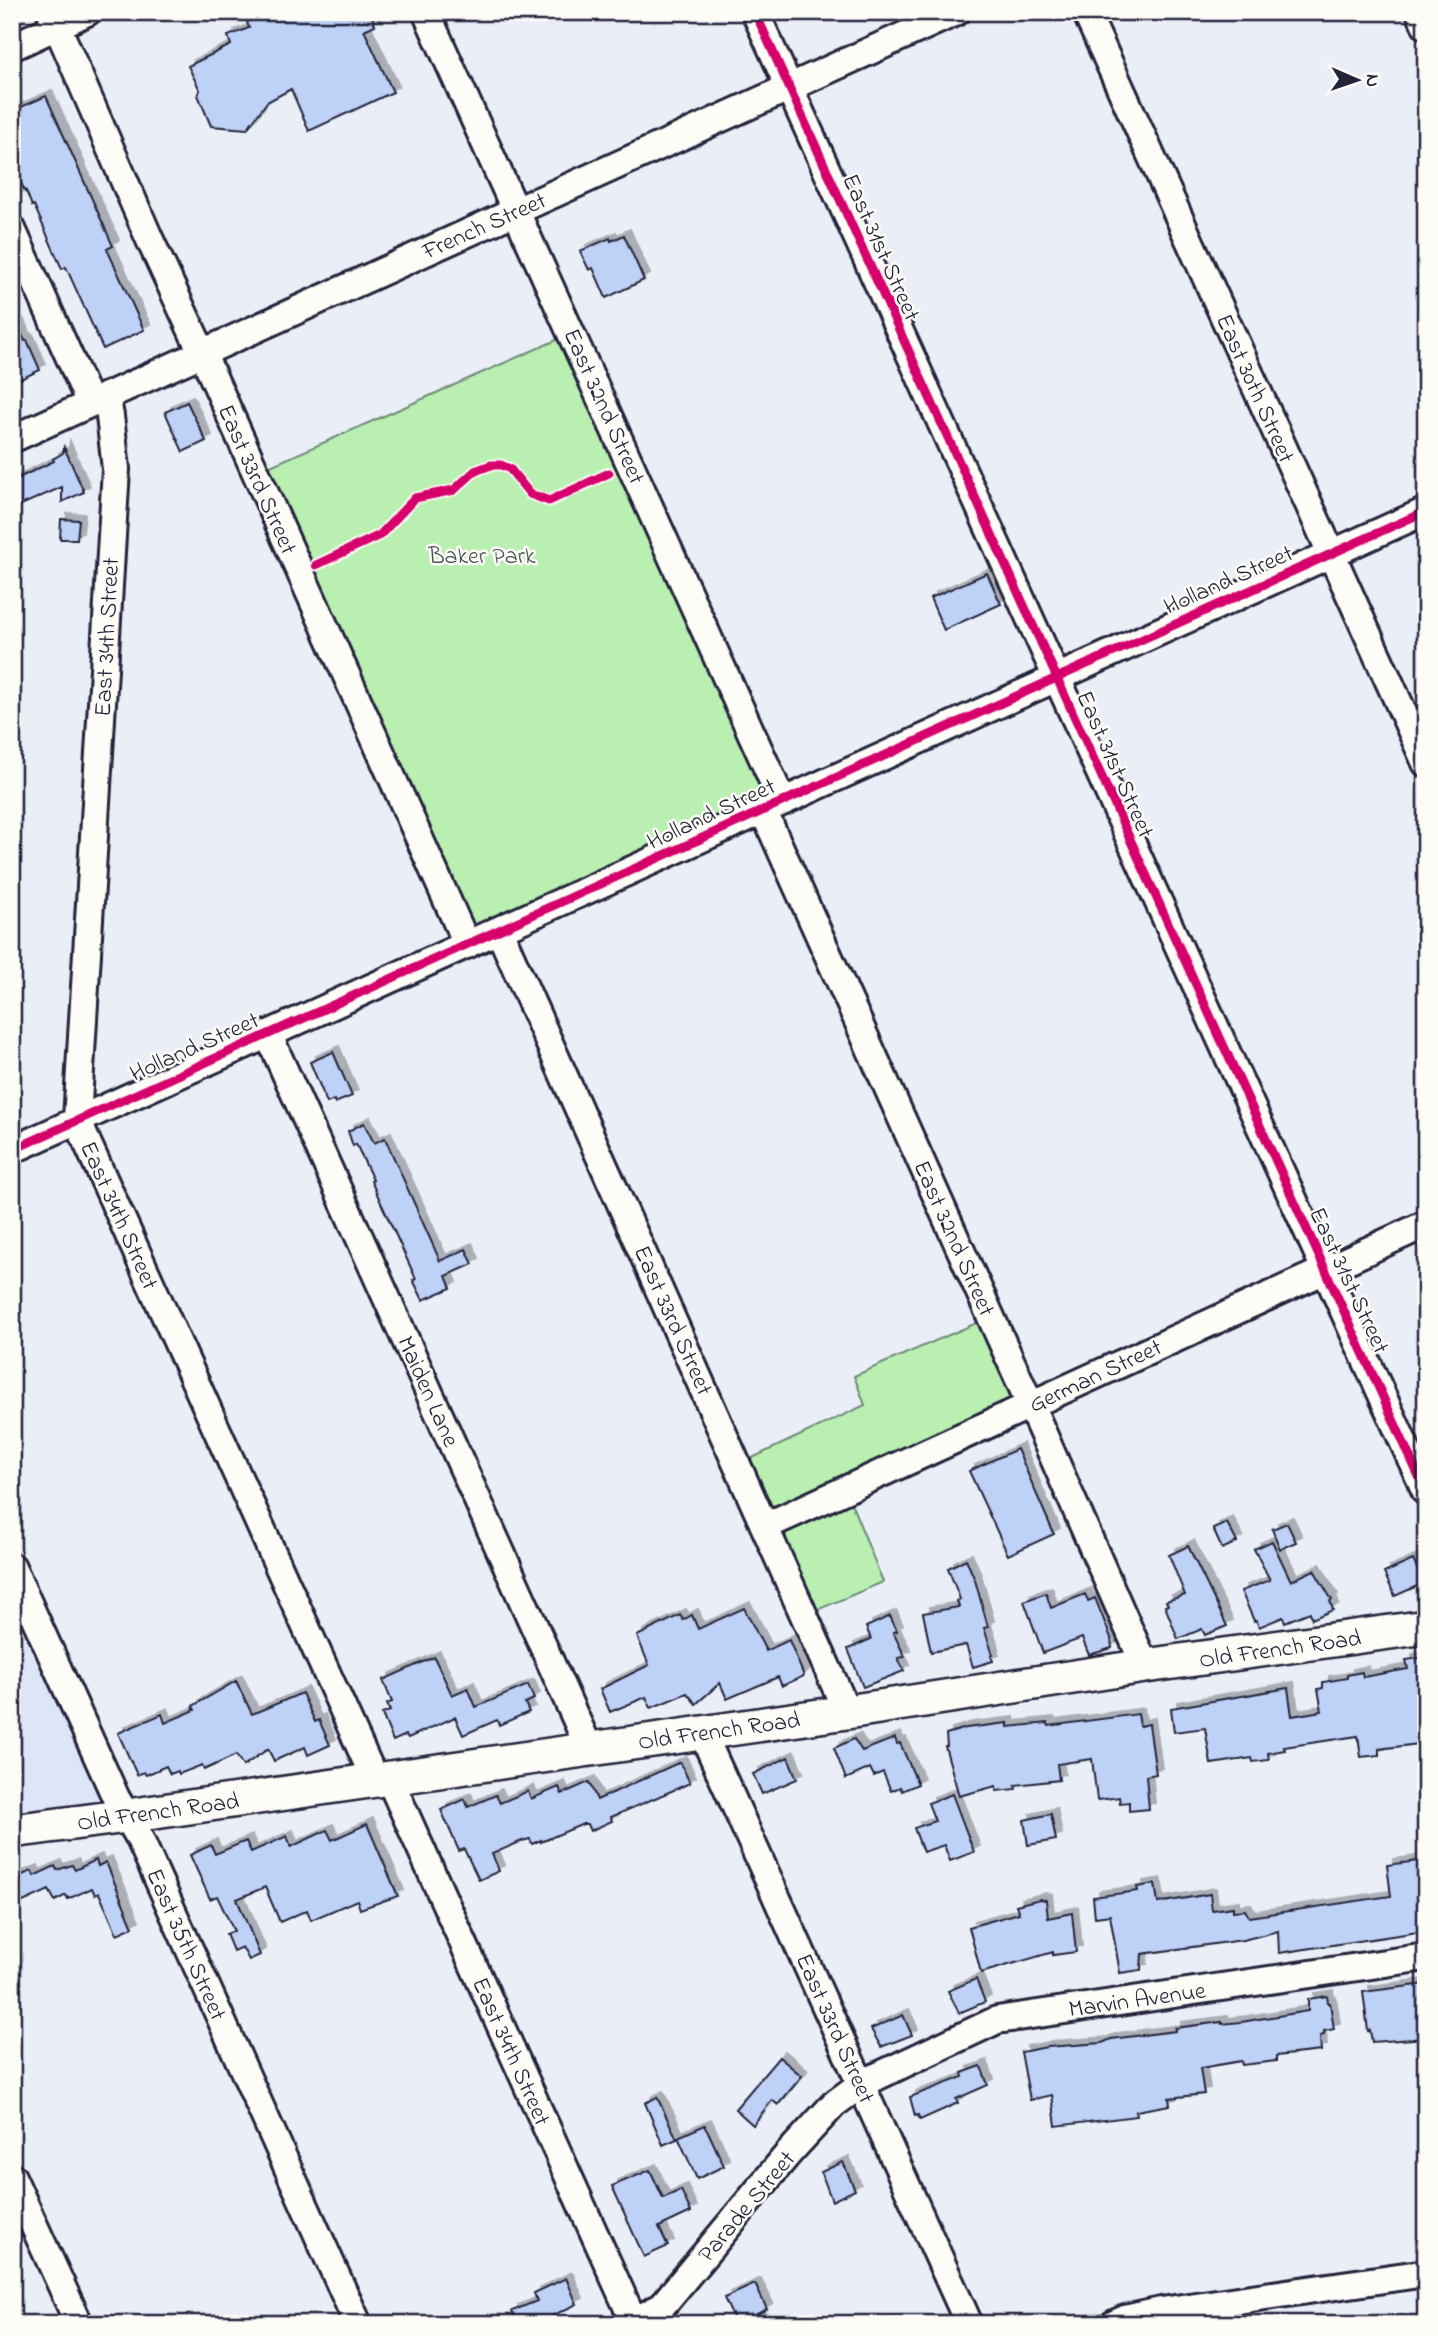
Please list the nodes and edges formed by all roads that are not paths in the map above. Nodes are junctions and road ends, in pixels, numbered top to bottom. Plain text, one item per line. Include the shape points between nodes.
1 (88, 12) edge
2 (426, 12) edge
3 (755, 12) edge
4 (956, 12) edge
5 (1086, 12) edge
6 (1420, 12) edge
7 (54, 19) edge
8 (1426, 26) edge
9 (12, 47) edge
10 (789, 87) junction
11 (516, 210) junction
12 (13, 232) edge
13 (202, 352) junction
14 (98, 400) junction
15 (12, 439) edge
16 (1426, 511) edge
17 (1331, 553) junction
18 (1056, 678) junction
19 (1426, 763) edge
20 (773, 806) junction
21 (499, 930) junction
22 (467, 945) junction
23 (268, 1034) junction
24 (77, 1120) junction
25 (12, 1150) edge
26 (1426, 1224) edge
27 (1324, 1270) junction
28 (1030, 1404) junction
29 (1426, 1492) edge
30 (766, 1526) junction
31 (12, 1567) edge
32 (1426, 1627) edge
33 (1145, 1666) junction
34 (847, 1712) junction
35 (702, 1732) junction
36 (589, 1748) junction
37 (382, 1779) junction
38 (127, 1816) junction
39 (12, 1830) edge
40 (1426, 1957) edge
41 (861, 2084) junction
42 (12, 2176) edge
43 (1426, 2273) edge
44 (633, 2323) edge
45 (79, 2324) edge
46 (358, 2324) edge
47 (969, 2324) edge
48 (1114, 2324) edge

1 - 7 street
2 - 11 street, East 32nd Street
3 - 10 street, East 31st Street
4 - 10 street, French Street
5 - 17 street, East 30th Street
6 - 8 street
7 - 9 street
7 - 13 street, East 33rd Street
10 - 11 street, French Street
10 - 18 street, East 31st Street
11 - 13 street, French Street
11 - 20 street, East 32nd Street
12 - 14 street, East 34th Street
13 - 14 street, French Street
13 - 22 street, East 33rd Street
14 - 15 street, French Street
14 - 24 street, East 34th Street via 110,416 116,469
16 - 17 street, Holland Street
17 - 18 street, Holland Street
17 - 19 street, East 30th Street
18 - 20 street, Holland Street
18 - 27 street, East 31st Street
20 - 21 street, Holland Street
20 - 28 street, East 32nd Street
21 - 22 street, Holland Street
21 - 30 street, East 33rd Street
22 - 23 street, Holland Street
23 - 24 street, Holland Street
23 - 36 street, Maiden Lane
24 - 25 street, Holland Street
24 - 37 street, East 34th Street
26 - 27 street, German Street
27 - 28 street, German Street
27 - 29 street, East 31st Street
28 - 30 street, German Street
28 - 33 street, East 32nd Street
30 - 34 street, East 33rd Street
31 - 38 street, East 35th Street
32 - 33 main road, Old French Road
33 - 34 main road, Old French Road
34 - 35 main road, Old French Road
35 - 36 main road, Old French Road
35 - 41 street, East 33rd Street
36 - 37 main road, Old French Road
37 - 38 main road, Old French Road
37 - 44 street, East 34th Street
38 - 39 main road, Old French Road
38 - 46 street, East 35th Street
40 - 41 street, Marvin Avenue via 997,2020
41 - 44 street, Parade Street via 834,2104 788,2154 661,2307
41 - 47 street, East 33rd Street
42 - 45 street
43 - 48 street via 1161,2311

